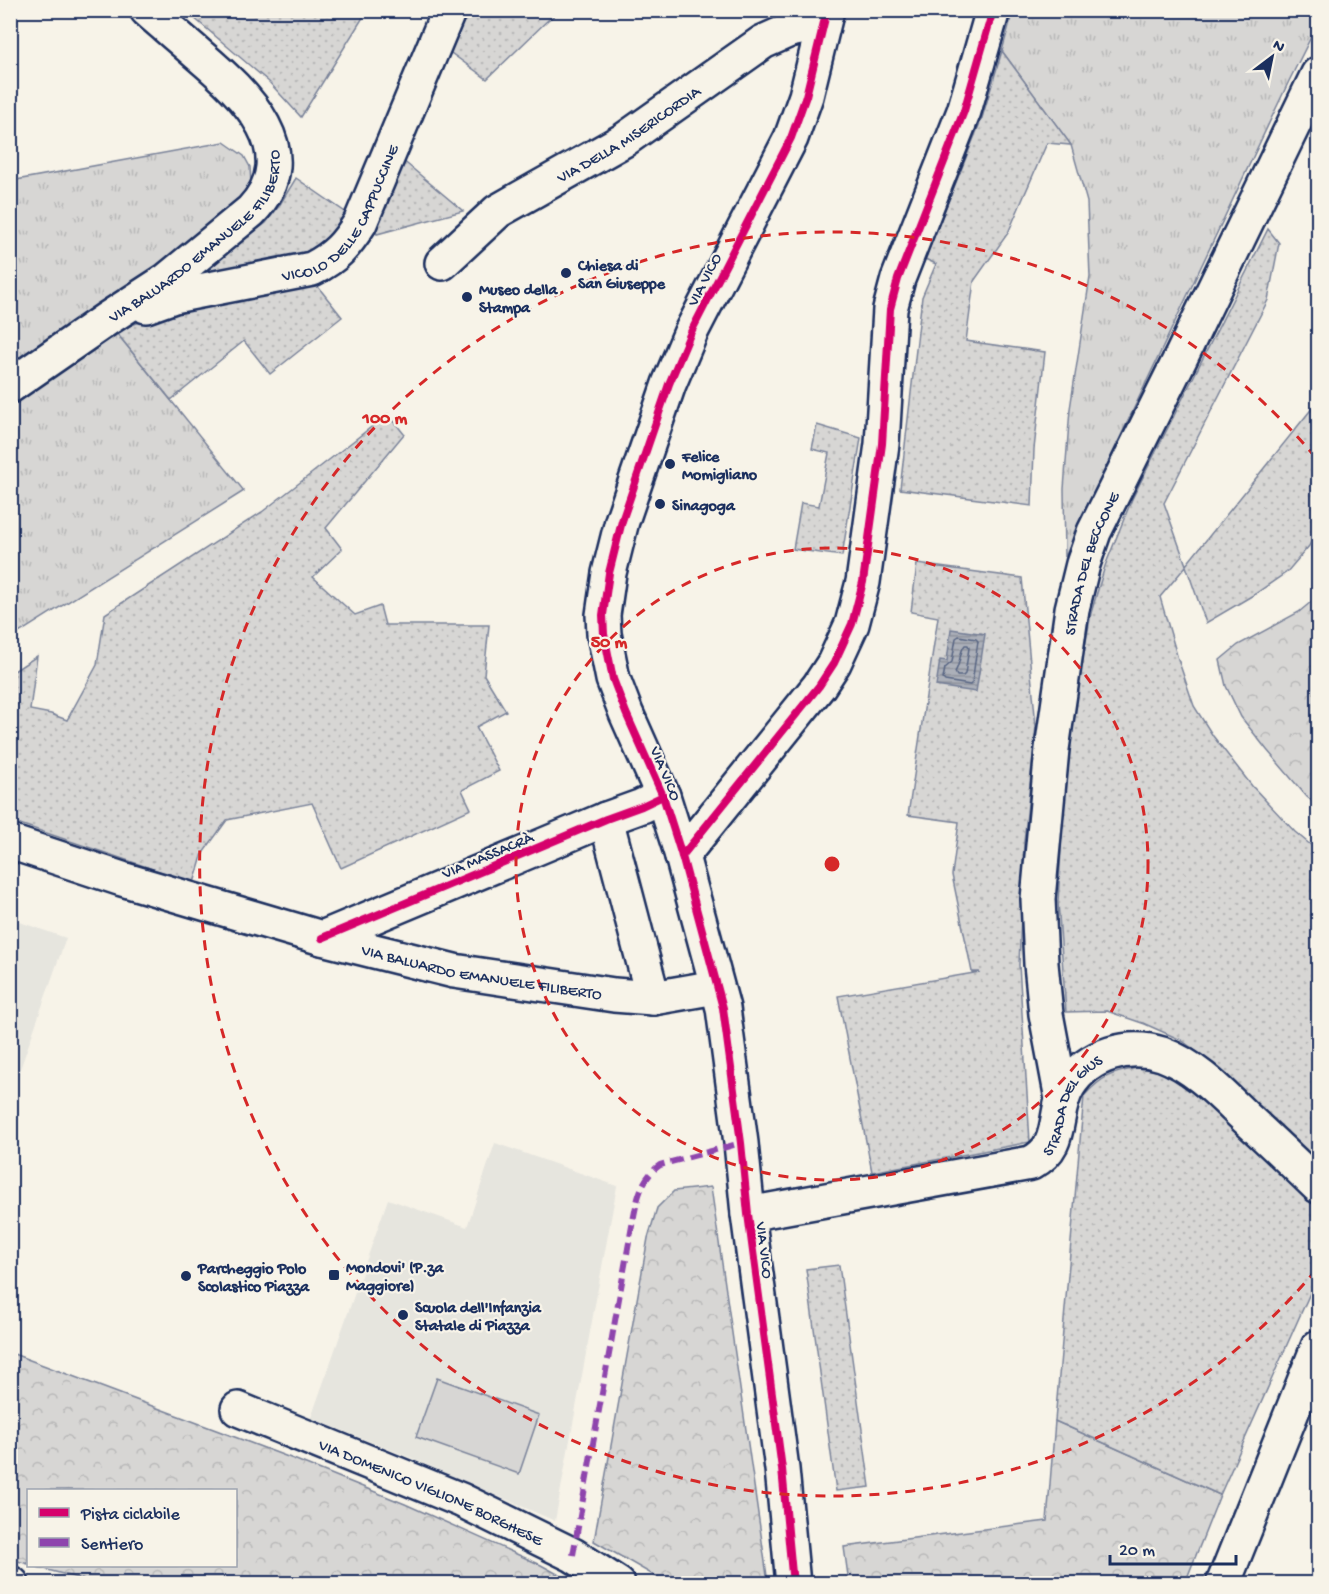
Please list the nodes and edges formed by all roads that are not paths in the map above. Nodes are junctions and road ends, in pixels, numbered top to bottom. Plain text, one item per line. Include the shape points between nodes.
1 (147, 10) edge
2 (449, 10) edge
3 (993, 10) edge
4 (825, 17) edge
5 (1318, 74) edge
6 (442, 263) dead end
7 (108, 319) junction
8 (10, 386) edge
9 (663, 796) junction
10 (606, 819) junction
11 (10, 842) edge
12 (682, 856) junction
13 (322, 938) junction
14 (716, 987) junction
15 (653, 998) junction
16 (1062, 1099) junction
17 (1318, 1186) edge
18 (748, 1214) junction
19 (1318, 1347) edge
20 (238, 1409) dead end
21 (618, 1584) edge
22 (793, 1584) edge
23 (1223, 1584) edge

1 - 7 street, VIA BALUARDO EMANUELE FILIBERTO via 220,73 251,107 269,137 273,171 266,192 251,211 167,280
2 - 7 street, VICOLO DELLE CAPPUCCINE via 360,223 339,252 312,269 174,296
3 - 12 street via 964,111 893,295 882,444 863,582 852,624 819,687
4 - 6 street, VIA DELLA MISERICORDIA via 763,42 624,140 498,211
4 - 9 street, VIA VICO via 806,96 791,138 669,384 622,521 609,573 603,615 613,679
5 - 16 street, STRADA DEL BECCONE via 1094,532 1083,564 1072,609 1052,748 1038,899 1046,1014
7 - 8 street, VIA BALUARDO EMANUELE FILIBERTO
9 - 10 street, VIA MASSACRÀ
9 - 12 street, VIA VICO
10 - 13 street, VIA MASSACRÀ
10 - 15 street
11 - 13 street, VIA BALUARDO EMANUELE FILIBERTO
12 - 14 street, VIA VICO
13 - 15 street, VIA BALUARDO EMANUELE FILIBERTO via 454,971
14 - 15 street, VIA BALUARDO EMANUELE FILIBERTO
14 - 18 street, VIA VICO via 723,1008
16 - 17 street, STRADA DEL GIUS via 1076,1075 1099,1057 1132,1050 1162,1054 1194,1071
16 - 18 street, STRADA DEL GIUS via 1050,1148 1030,1163
18 - 22 street, VIA VICO
19 - 23 street
20 - 21 street, VIA DOMENICO VIGLIONE BORGHESE via 461,1500 555,1546

